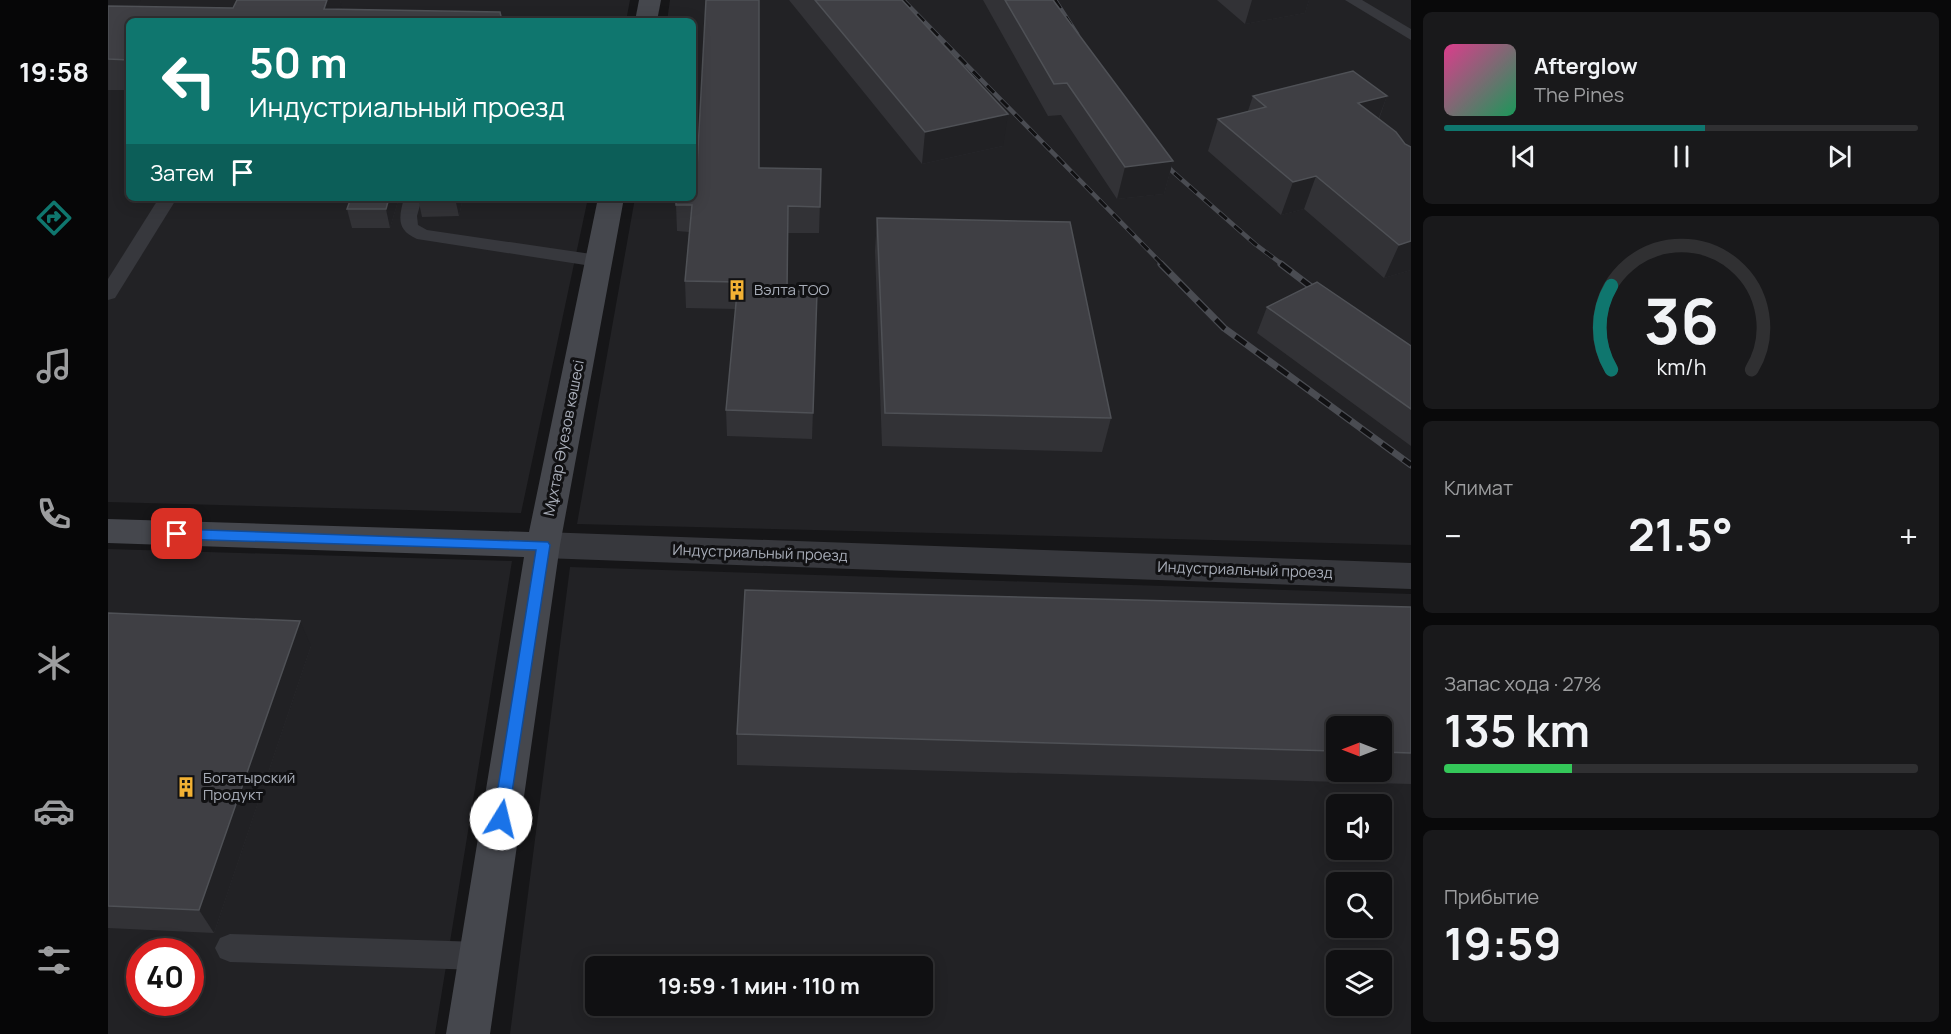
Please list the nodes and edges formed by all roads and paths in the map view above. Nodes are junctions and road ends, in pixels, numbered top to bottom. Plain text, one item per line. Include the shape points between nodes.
1 (650, 0) edge
2 (1352, 0) edge
3 (647, 18) edge
4 (1411, 35) edge
5 (166, 201) edge
6 (412, 201) edge
7 (610, 201) edge
8 (598, 261) junction
9 (108, 294) edge
10 (108, 531) edge
11 (543, 545) junction
12 (1411, 576) edge
13 (230, 948) dead end
14 (480, 956) junction
15 (468, 1034) edge

1 - 3 street
2 - 4 lane
5 - 9 lane
6 - 8 lane via 408,225 423,235
7 - 8 street, Мұхтар Әуезов көшесі
8 - 11 street, Мұхтар Әуезов көшесі
10 - 11 street, Индустриальный проезд
11 - 12 street, Индустриальный проезд
11 - 14 street, Мұхтар Әуезов көшесі
13 - 14 lane
14 - 15 street, Мұхтар Әуезов көшесі

